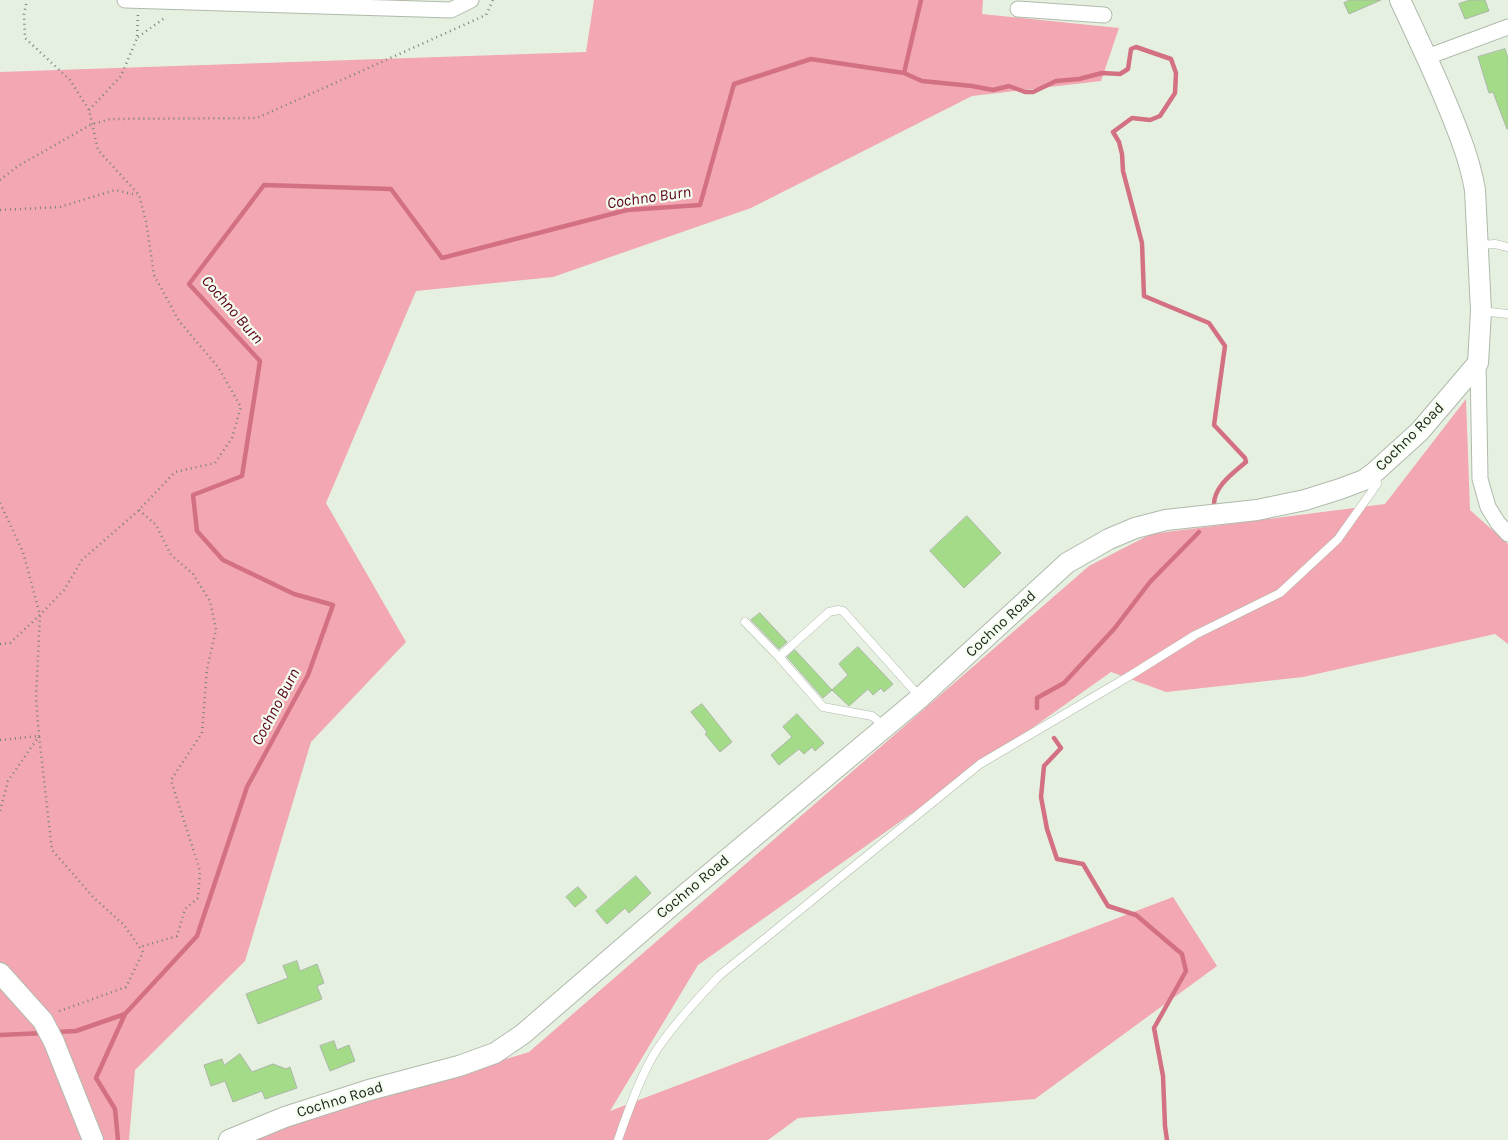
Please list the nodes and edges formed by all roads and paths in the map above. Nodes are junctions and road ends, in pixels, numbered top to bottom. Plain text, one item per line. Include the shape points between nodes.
1 (27, 0) edge
2 (125, 0) edge
3 (138, 0) edge
4 (471, 0) edge
5 (493, 0) edge
6 (1400, 0) edge
7 (191, 2) junction
8 (309, 3) edge
9 (1061, 6) edge
10 (1018, 9) dead end
11 (1104, 15) dead end
12 (1508, 27) edge
13 (137, 38) junction
14 (1427, 57) junction
15 (89, 110) junction
16 (92, 124) junction
17 (0, 180) edge
18 (139, 195) junction
19 (0, 210) edge
20 (1478, 245) junction
21 (1508, 248) edge
22 (1481, 311) junction
23 (1508, 314) edge
24 (1478, 363) junction
25 (1376, 472) junction
26 (0, 503) edge
27 (139, 510) junction
28 (1508, 534) edge
29 (40, 615) junction
30 (745, 622) dead end
31 (0, 644) edge
32 (778, 657) junction
33 (921, 698) junction
34 (883, 728) junction
35 (39, 736) junction
36 (0, 740) edge
37 (0, 811) edge
38 (140, 947) junction
39 (0, 973) edge
40 (47, 1030) junction
41 (93, 1140) edge
42 (229, 1140) edge
43 (618, 1140) edge

1 - 15 path via 24,14 26,38 70,80
2 - 3 street
3 - 7 street
3 - 13 path
4 - 8 street via 451,10
5 - 16 path via 486,15 257,118 112,119
6 - 14 street
7 - 8 street
7 - 13 path
9 - 10 street
9 - 11 street
12 - 14 street
13 - 15 path via 121,76
14 - 20 street via 1472,170
15 - 16 path
16 - 17 path via 18,166
16 - 18 path via 98,150
18 - 19 path via 115,190 60,206
18 - 27 path via 154,275 179,321 218,367 241,407 232,438 215,463 175,472
20 - 21 lane via 1495,244
20 - 22 street
22 - 23 lane
22 - 24 street
24 - 25 street, Cochno Road via 1420,431
24 - 28 street via 1480,479 1488,507
25 - 33 street, Cochno Road via 1340,490 1305,500 1257,510 1166,520 1109,539 1067,563
25 - 43 lane via 1377,484 1338,539 1280,593 1195,635 980,764 720,975 657,1050
26 - 29 path via 23,552
27 - 29 path via 82,560 64,590
27 - 38 path via 156,525 172,554 192,574 210,601 216,630 207,669 202,733 171,780 200,872 198,898 185,908 177,936
29 - 31 path via 10,643
29 - 35 path via 36,698
30 - 32 lane
32 - 33 lane via 829,612 843,611
32 - 34 lane via 823,708 872,716
33 - 34 street, Cochno Road
34 - 42 street, Cochno Road via 522,1034 495,1053 285,1117
35 - 36 path
35 - 37 path via 8,781
35 - 38 path via 52,850 94,898 124,925
38 - 40 path via 143,952 126,987 60,1011
39 - 40 street
40 - 41 street

